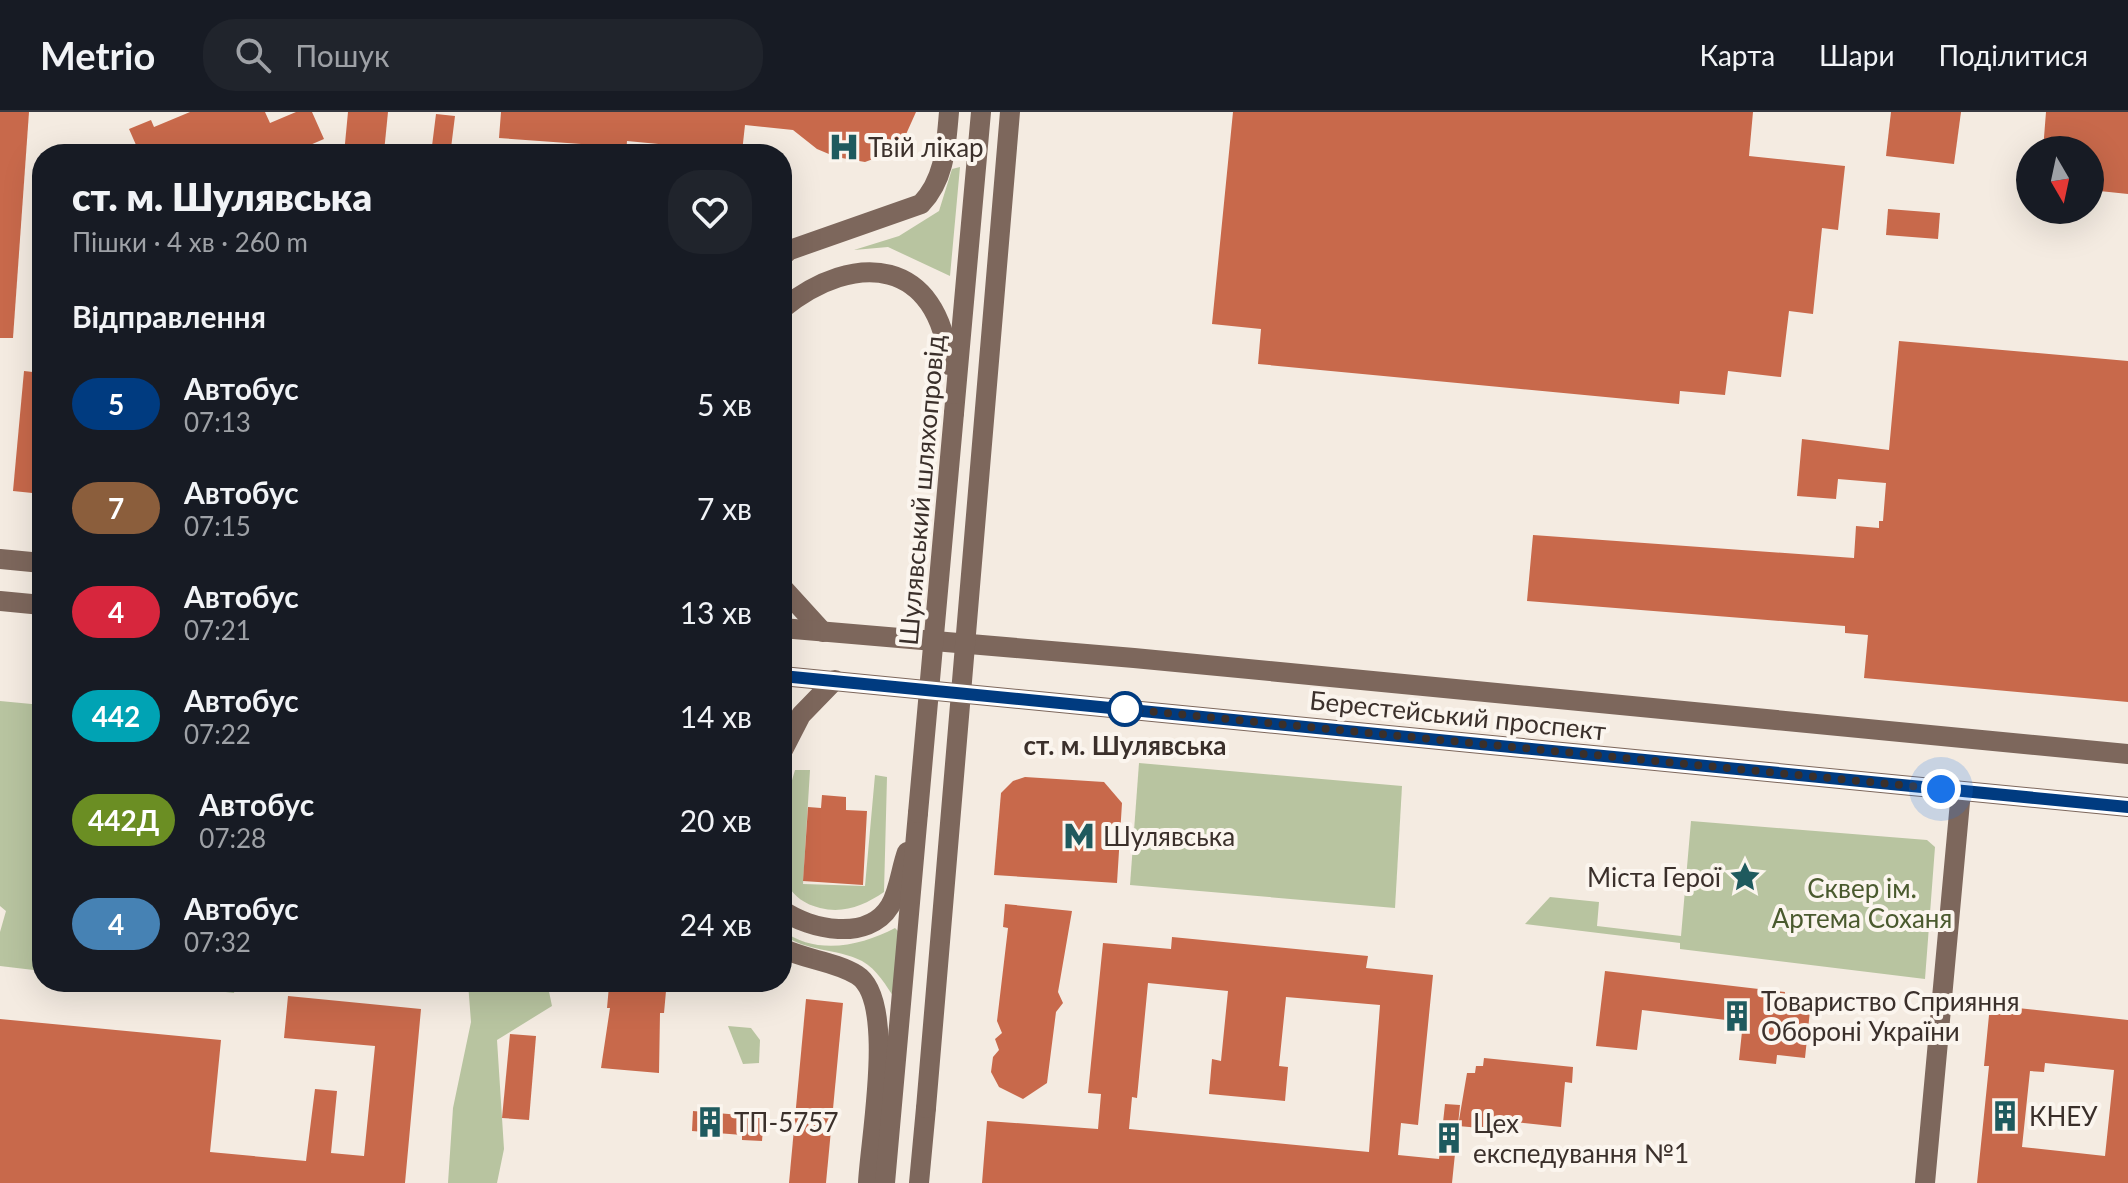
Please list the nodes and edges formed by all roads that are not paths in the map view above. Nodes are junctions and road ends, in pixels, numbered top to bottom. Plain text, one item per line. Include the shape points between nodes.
1 (949, 112) edge
2 (981, 112) edge
3 (1010, 112) edge
4 (792, 249) edge
5 (792, 301) edge
6 (954, 413) junction
7 (0, 559) edge
8 (32, 562) edge
9 (792, 598) edge
10 (0, 601) edge
11 (32, 604) edge
12 (792, 629) edge
13 (823, 632) junction
14 (792, 677) edge
15 (835, 680) junction
16 (792, 733) edge
17 (2128, 754) edge
18 (1961, 791) junction
19 (2128, 807) edge
20 (918, 813) junction
21 (792, 916) edge
22 (792, 952) edge
23 (868, 1183) edge
24 (885, 1183) edge
25 (919, 1183) edge
26 (1925, 1183) edge

1 - 4 main road via 942,171 936,188 921,204
2 - 6 main road, Шулявський шляхопровід
3 - 25 main road, bridge
5 - 6 main road via 836,277 868,271 896,275 926,296 940,318
6 - 20 main road, Шулявський шляхопровід, bridge
7 - 8 main road
9 - 13 main road
10 - 11 main road
12 - 13 main road, Берестейський проспект
13 - 17 main road, Берестейський проспект
14 - 15 main road, Берестейський проспект
15 - 16 main road via 801,715
15 - 18 main road, Берестейський проспект
18 - 19 main road, Берестейський проспект
18 - 26 main road
20 - 21 main road via 890,906 875,921 828,929
20 - 24 main road, Шулявський шляхопровід
22 - 23 main road via 860,976 873,994 880,1025

